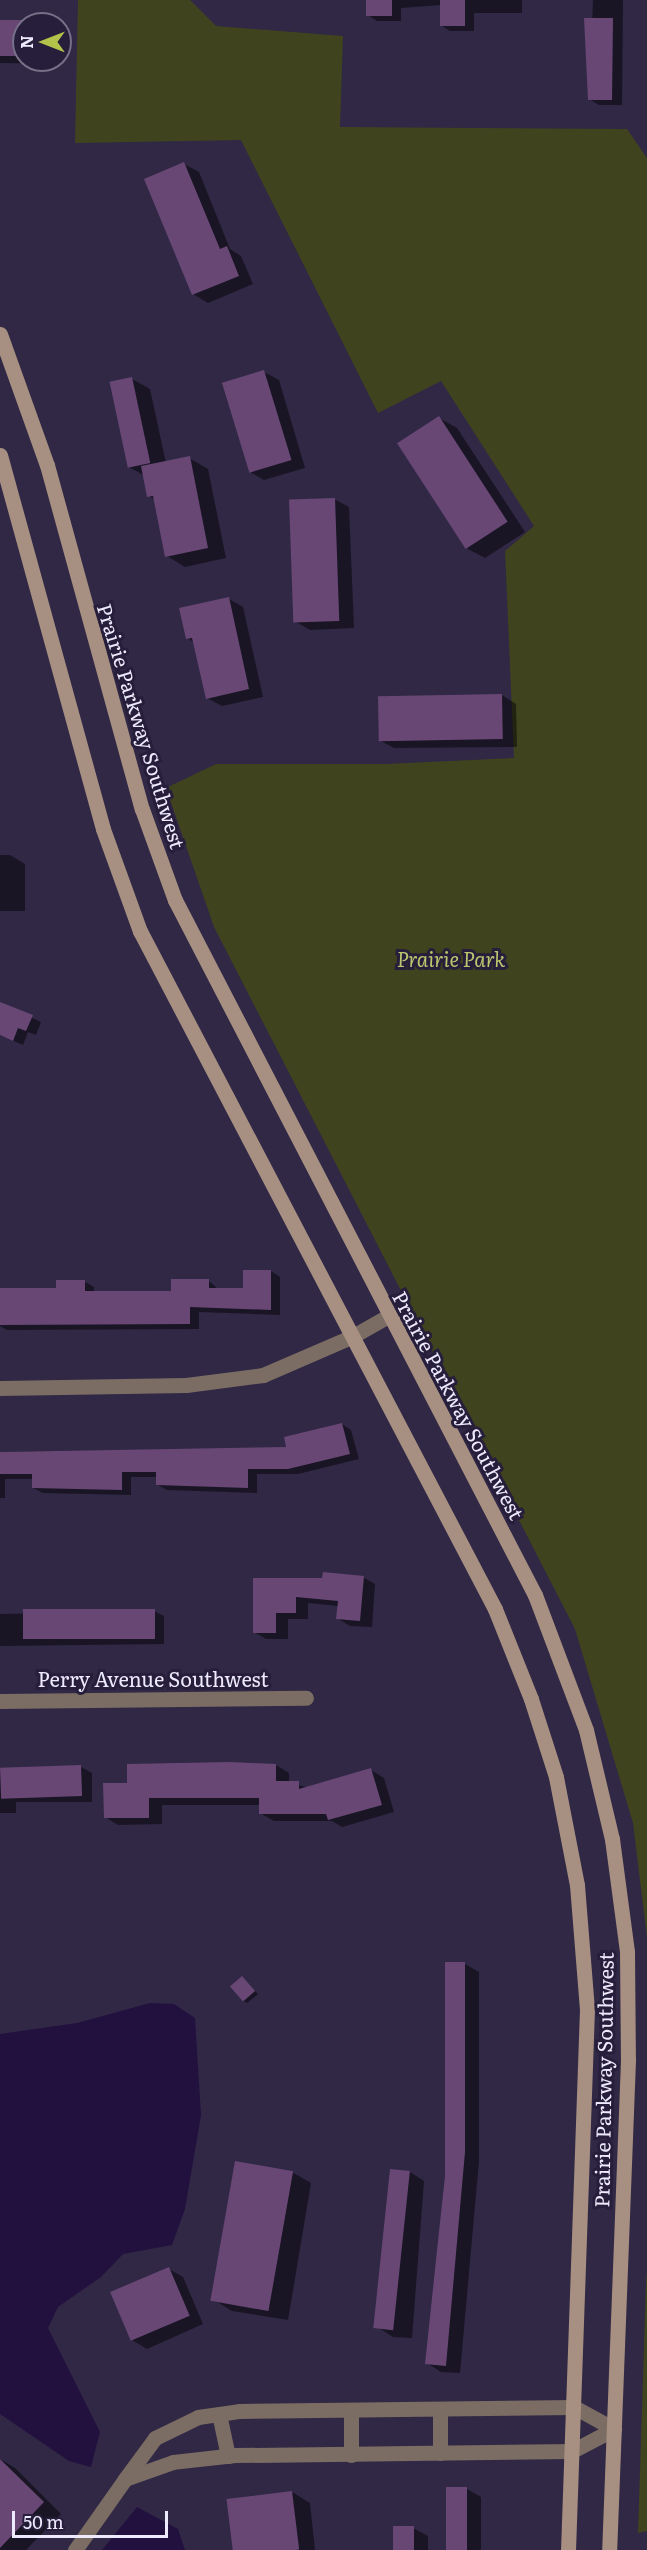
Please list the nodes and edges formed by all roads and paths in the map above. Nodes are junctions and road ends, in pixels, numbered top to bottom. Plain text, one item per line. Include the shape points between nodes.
1 (0, 334) edge
2 (0, 455) edge
3 (388, 1316) junction
4 (352, 1336) junction
5 (0, 1388) edge
6 (306, 1698) dead end
7 (0, 1701) edge
8 (574, 2408) junction
9 (351, 2410) junction
10 (440, 2410) junction
11 (219, 2414) junction
12 (614, 2429) junction
13 (572, 2451) junction
14 (440, 2453) junction
15 (351, 2455) junction
16 (228, 2456) junction
17 (125, 2479) junction
18 (75, 2550) edge
19 (568, 2550) edge
20 (609, 2550) edge

1 - 3 street, Prairie Parkway Southwest via 47,465 141,809 175,900
2 - 4 street, Prairie Parkway Southwest via 102,829 140,931
3 - 4 street
3 - 12 street, Prairie Parkway Southwest via 535,1595 585,1730 612,1839 627,1952 628,2060
4 - 5 street via 263,1375 186,1385
4 - 8 street, Prairie Parkway Southwest via 495,1609 531,1699 556,1777 577,1885 587,2009
6 - 7 street, Perry Avenue Southwest
8 - 10 street
8 - 12 street
8 - 13 street, Prairie Parkway Southwest
9 - 10 street
9 - 11 street
9 - 15 street
10 - 14 street
11 - 16 street
11 - 17 street via 198,2417 155,2438
12 - 13 street
12 - 20 street, Prairie Parkway Southwest
13 - 14 street
13 - 19 street, Prairie Parkway Southwest
14 - 15 street
15 - 16 street
16 - 17 street via 173,2462
17 - 18 street

